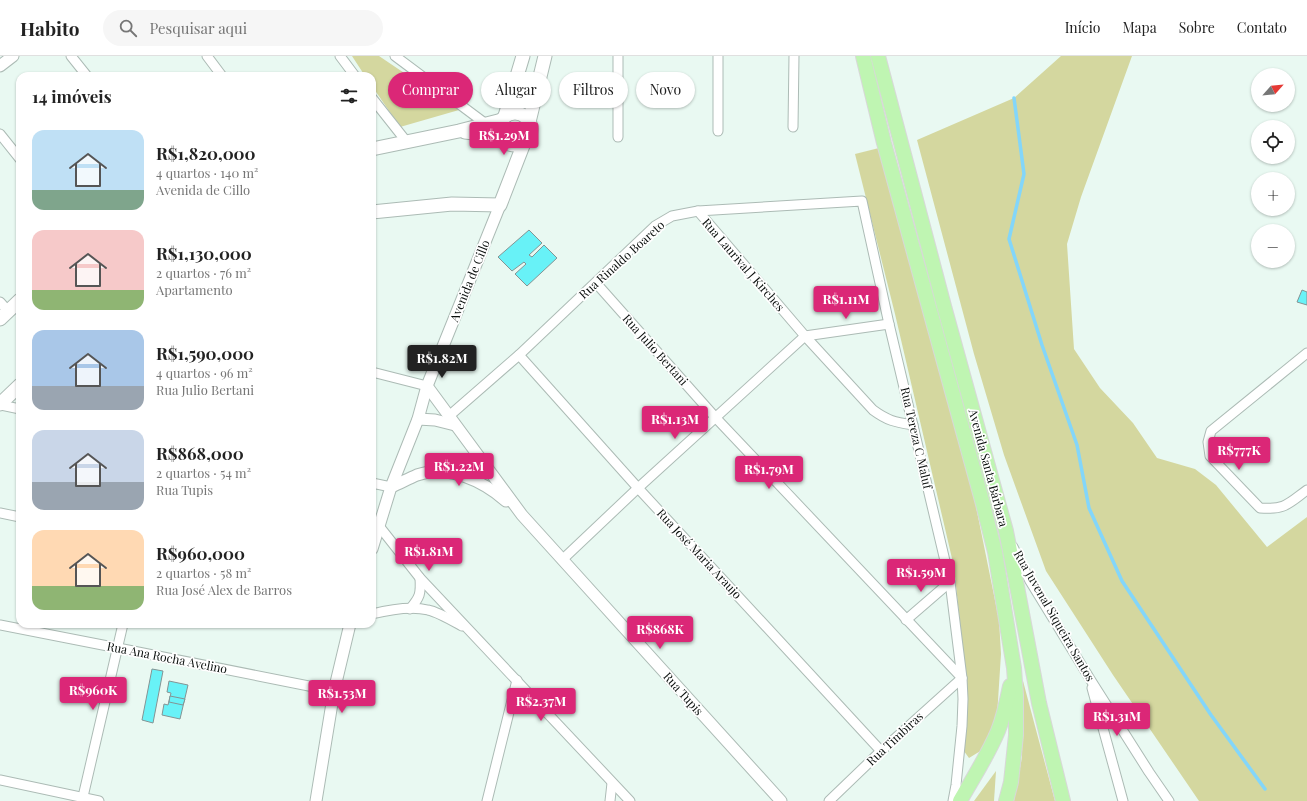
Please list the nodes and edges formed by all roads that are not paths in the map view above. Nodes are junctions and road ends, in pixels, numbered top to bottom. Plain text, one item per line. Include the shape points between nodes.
1 (13, 56) edge
2 (71, 56) edge
3 (206, 56) edge
4 (340, 56) edge
5 (395, 56) edge
6 (523, 56) edge
7 (545, 56) edge
8 (618, 56) edge
9 (718, 56) edge
10 (794, 56) edge
11 (863, 56) edge
12 (878, 56) edge
13 (0, 66) edge
14 (84, 72) edge
15 (219, 72) edge
16 (352, 72) edge
17 (376, 103) edge
18 (503, 118) junction
19 (529, 122) junction
20 (486, 124) junction
21 (793, 127) dead end
22 (460, 131) junction
23 (718, 131) dead end
24 (0, 134) edge
25 (618, 137) dead end
26 (502, 138) junction
27 (406, 141) junction
28 (524, 143) junction
29 (376, 148) edge
30 (16, 154) edge
31 (513, 172) junction
32 (862, 201) joint
33 (500, 205) junction
34 (376, 212) edge
35 (698, 212) junction
36 (596, 283) junction
37 (16, 302) edge
38 (2, 311) edge
39 (889, 324) junction
40 (805, 336) junction
41 (1307, 353) edge
42 (519, 355) junction
43 (376, 373) edge
44 (427, 386) junction
45 (16, 389) edge
46 (0, 404) edge
47 (16, 408) edge
48 (715, 417) junction
49 (418, 419) junction
50 (452, 421) junction
51 (913, 425) junction
52 (489, 470) junction
53 (473, 480) junction
54 (376, 484) edge
55 (391, 488) junction
56 (638, 488) junction
57 (1307, 490) edge
58 (0, 514) edge
59 (522, 515) junction
60 (16, 516) edge
61 (380, 526) junction
62 (1006, 531) junction
63 (376, 538) edge
64 (562, 560) junction
65 (420, 578) junction
66 (950, 582) junction
67 (410, 609) junction
68 (376, 613) edge
69 (906, 620) junction
70 (0, 625) edge
71 (122, 628) edge
72 (349, 628) edge
73 (467, 628) junction
74 (118, 648) junction
75 (1014, 668) junction
76 (962, 678) junction
77 (1090, 679) junction
78 (517, 680) junction
79 (334, 691) junction
80 (881, 751) junction
81 (0, 780) edge
82 (612, 783) junction
83 (82, 800) edge
84 (99, 801) edge
85 (316, 801) edge
86 (487, 801) edge
87 (610, 801) edge
88 (630, 801) edge
89 (781, 801) edge
90 (829, 801) edge
91 (953, 801) edge
92 (960, 801) edge
93 (1006, 801) edge
94 (1064, 801) edge
95 (1123, 801) edge
96 (1169, 801) edge

1 - 13 street
2 - 14 street
3 - 15 street
4 - 16 street
5 - 20 street
6 - 18 main road
7 - 19 main road
8 - 25 street
9 - 23 street
10 - 21 street
11 - 75 main road, Avenida Santa Bárbara via 884,143 990,531
12 - 62 main road, Avenida Santa Bárbara
17 - 27 street
18 - 19 main road via 516,113 526,117
18 - 20 main road
18 - 26 main road via 499,125
19 - 28 main road via 530,136
20 - 22 main road
22 - 26 main road
22 - 27 main road
24 - 30 street
26 - 28 main road via 508,144
26 - 31 main road
27 - 29 main road
28 - 31 main road, Avenida de Cillo
31 - 33 main road, Avenida de Cillo
32 - 35 street, Rua Rinaldo Boareto
32 - 39 street, Rua Tereza C Maluf
33 - 34 main road via 452,204
33 - 44 street, Avenida de Cillo
35 - 36 street, Rua Rinaldo Boareto via 672,216 655,226
35 - 40 street, Rua Laurival J Kirches
36 - 42 street, Rua Rinaldo Boareto
36 - 48 street, Rua Julio Bertani
37 - 38 main road
39 - 40 street
39 - 51 street, Rua Tereza C Maluf
40 - 48 street
40 - 51 street, Rua Laurival J Kirches via 873,410 884,418
41 - 57 street via 1211,431 1208,442 1210,456 1260,508 1286,506
42 - 50 street, Rua Rinaldo Boareto
42 - 56 street, Rua José Maria Araujo
43 - 44 street
44 - 49 street, Avenida de Cillo
44 - 50 street, Rua Tupis
45 - 46 main road
46 - 47 street
48 - 56 street
48 - 69 street, Rua Julio Bertani
49 - 50 street
49 - 55 street, Avenida de Cillo
50 - 52 street, Rua Tupis
51 - 66 street, Rua Tereza C Maluf
52 - 53 street via 480,478
52 - 59 street, Rua Tupis
53 - 55 street, Rua Tupis via 453,473 436,472 418,475
53 - 59 street, Rua Tupis via 496,493
54 - 55 street
55 - 61 street, Avenida de Cillo
56 - 64 street
56 - 80 street, Rua José Maria Araujo
58 - 60 street
59 - 64 street, Rua Tupis
61 - 63 street, Avenida de Cillo
61 - 65 street
62 - 77 street, Rua Juvenal Siqueira Santos via 1030,581
62 - 94 main road, Avenida Santa Bárbara via 1039,704
64 - 89 street, Rua Tupis
65 - 67 street via 420,595
65 - 73 street
66 - 69 street
66 - 76 street, Rua Tereza C Maluf
67 - 68 street
67 - 73 street via 428,610
69 - 76 street, Rua Julio Bertani
70 - 74 street, Rua Ana Rocha Avelino
71 - 74 street
72 - 79 street
73 - 78 street
74 - 79 street, Rua Ana Rocha Avelino
74 - 83 street
75 - 92 main road via 998,731
75 - 93 main road, Avenida Santa Bárbara via 1016,735 1011,782
76 - 80 street, Rua Timbiras
76 - 91 street, Rua Tereza C Maluf via 962,726
77 - 95 street
77 - 96 street, Rua Juvenal Siqueira Santos
78 - 82 street
78 - 86 street
79 - 85 street
80 - 90 street, Rua Timbiras
81 - 83 street
82 - 87 street
82 - 88 street
83 - 84 street

